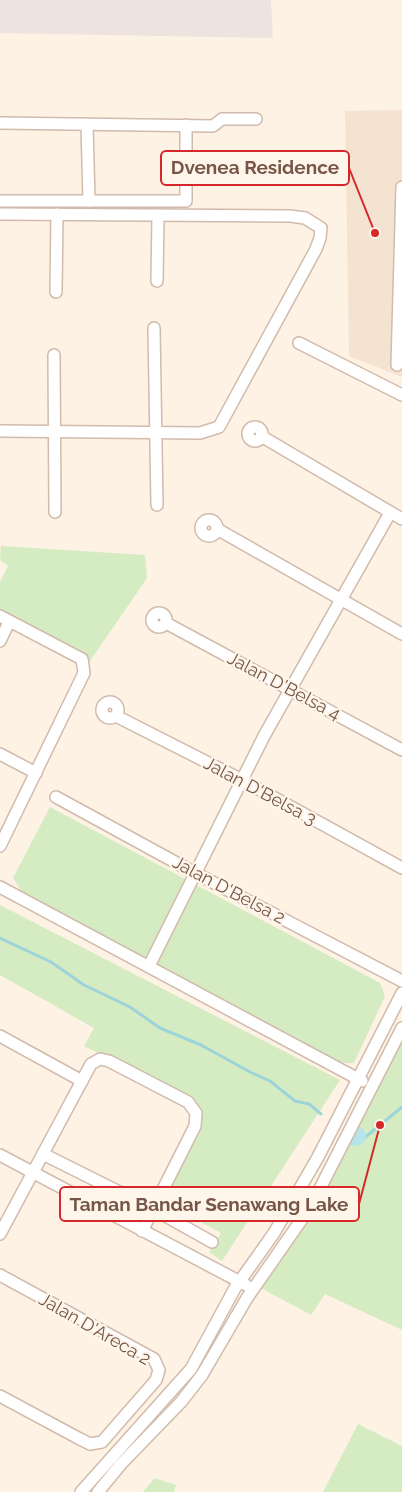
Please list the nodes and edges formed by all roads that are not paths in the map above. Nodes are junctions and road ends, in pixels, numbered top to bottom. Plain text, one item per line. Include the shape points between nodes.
1 (256, 119) dead end
2 (0, 123) edge
3 (87, 124) junction
4 (186, 125) junction
5 (402, 188) edge
6 (0, 201) edge
7 (90, 201) junction
8 (0, 214) edge
9 (57, 214) junction
10 (158, 215) junction
11 (157, 282) dead end
12 (56, 292) dead end
13 (154, 328) dead end
14 (299, 343) dead end
15 (54, 355) dead end
16 (398, 365) dead end
17 (402, 395) edge
18 (0, 431) edge
19 (55, 432) junction
20 (155, 433) junction
21 (262, 436) dead end
22 (157, 506) dead end
23 (55, 512) dead end
24 (390, 513) junction
25 (402, 519) edge
26 (216, 529) dead end
27 (339, 600) junction
28 (5, 619) edge
29 (166, 623) dead end
30 (402, 634) edge
31 (0, 641) edge
32 (290, 690) junction
33 (116, 716) dead end
34 (402, 750) edge
35 (0, 754) edge
36 (36, 774) junction
37 (242, 780) junction
38 (56, 796) dead end
39 (0, 846) edge
40 (402, 868) edge
41 (196, 873) junction
42 (0, 888) edge
43 (149, 966) junction
44 (402, 982) edge
45 (402, 993) edge
46 (402, 1028) edge
47 (0, 1036) edge
48 (357, 1078) junction
49 (82, 1081) junction
50 (372, 1086) junction
51 (43, 1154) junction
52 (0, 1155) edge
53 (33, 1172) junction
54 (153, 1208) junction
55 (142, 1231) junction
56 (0, 1234) edge
57 (212, 1242) dead end
58 (0, 1275) edge
59 (240, 1281) junction
60 (252, 1290) junction
61 (0, 1396) edge
62 (81, 1492) edge
63 (98, 1492) edge

1 - 4 street via 222,119 213,126
2 - 3 street
3 - 4 street
3 - 7 street
4 - 7 street via 186,201
5 - 16 street
6 - 7 street
8 - 9 street
9 - 10 street
9 - 12 street
10 - 11 street
10 - 20 street via 290,216 305,218 321,228 316,248 219,426 200,433
13 - 20 street
14 - 17 street
15 - 19 street
18 - 19 street
19 - 20 street
19 - 23 street
20 - 22 street
21 - 24 street
24 - 25 street
24 - 27 street
26 - 27 street
27 - 30 street
27 - 32 street
28 - 31 street
28 - 36 street via 82,659 84,672
29 - 32 street, Jalan D'Belsa 4
32 - 34 street, Jalan D'Belsa 4
32 - 37 street
33 - 37 street, Jalan D'Belsa 3
35 - 36 street
36 - 39 street
37 - 40 street, Jalan D'Belsa 3
37 - 41 street
38 - 41 street, Jalan D'Belsa 2
41 - 43 street
41 - 44 street, Jalan D'Belsa 2
42 - 43 street
43 - 48 street
45 - 48 street
46 - 50 street
47 - 49 street
48 - 50 street
48 - 59 street via 293,1201
49 - 51 street
49 - 54 street via 91,1064 100,1060 109,1062 188,1102 196,1113 194,1126
50 - 60 street via 311,1206
51 - 53 street
51 - 54 street
52 - 53 street
53 - 55 street
53 - 56 street
54 - 55 street
54 - 57 street
55 - 59 street
58 - 61 street, Jalan D'Areca 2 via 154,1359 159,1370 156,1380 102,1442 90,1444
59 - 60 street
59 - 62 street via 191,1369
60 - 63 street via 202,1375

